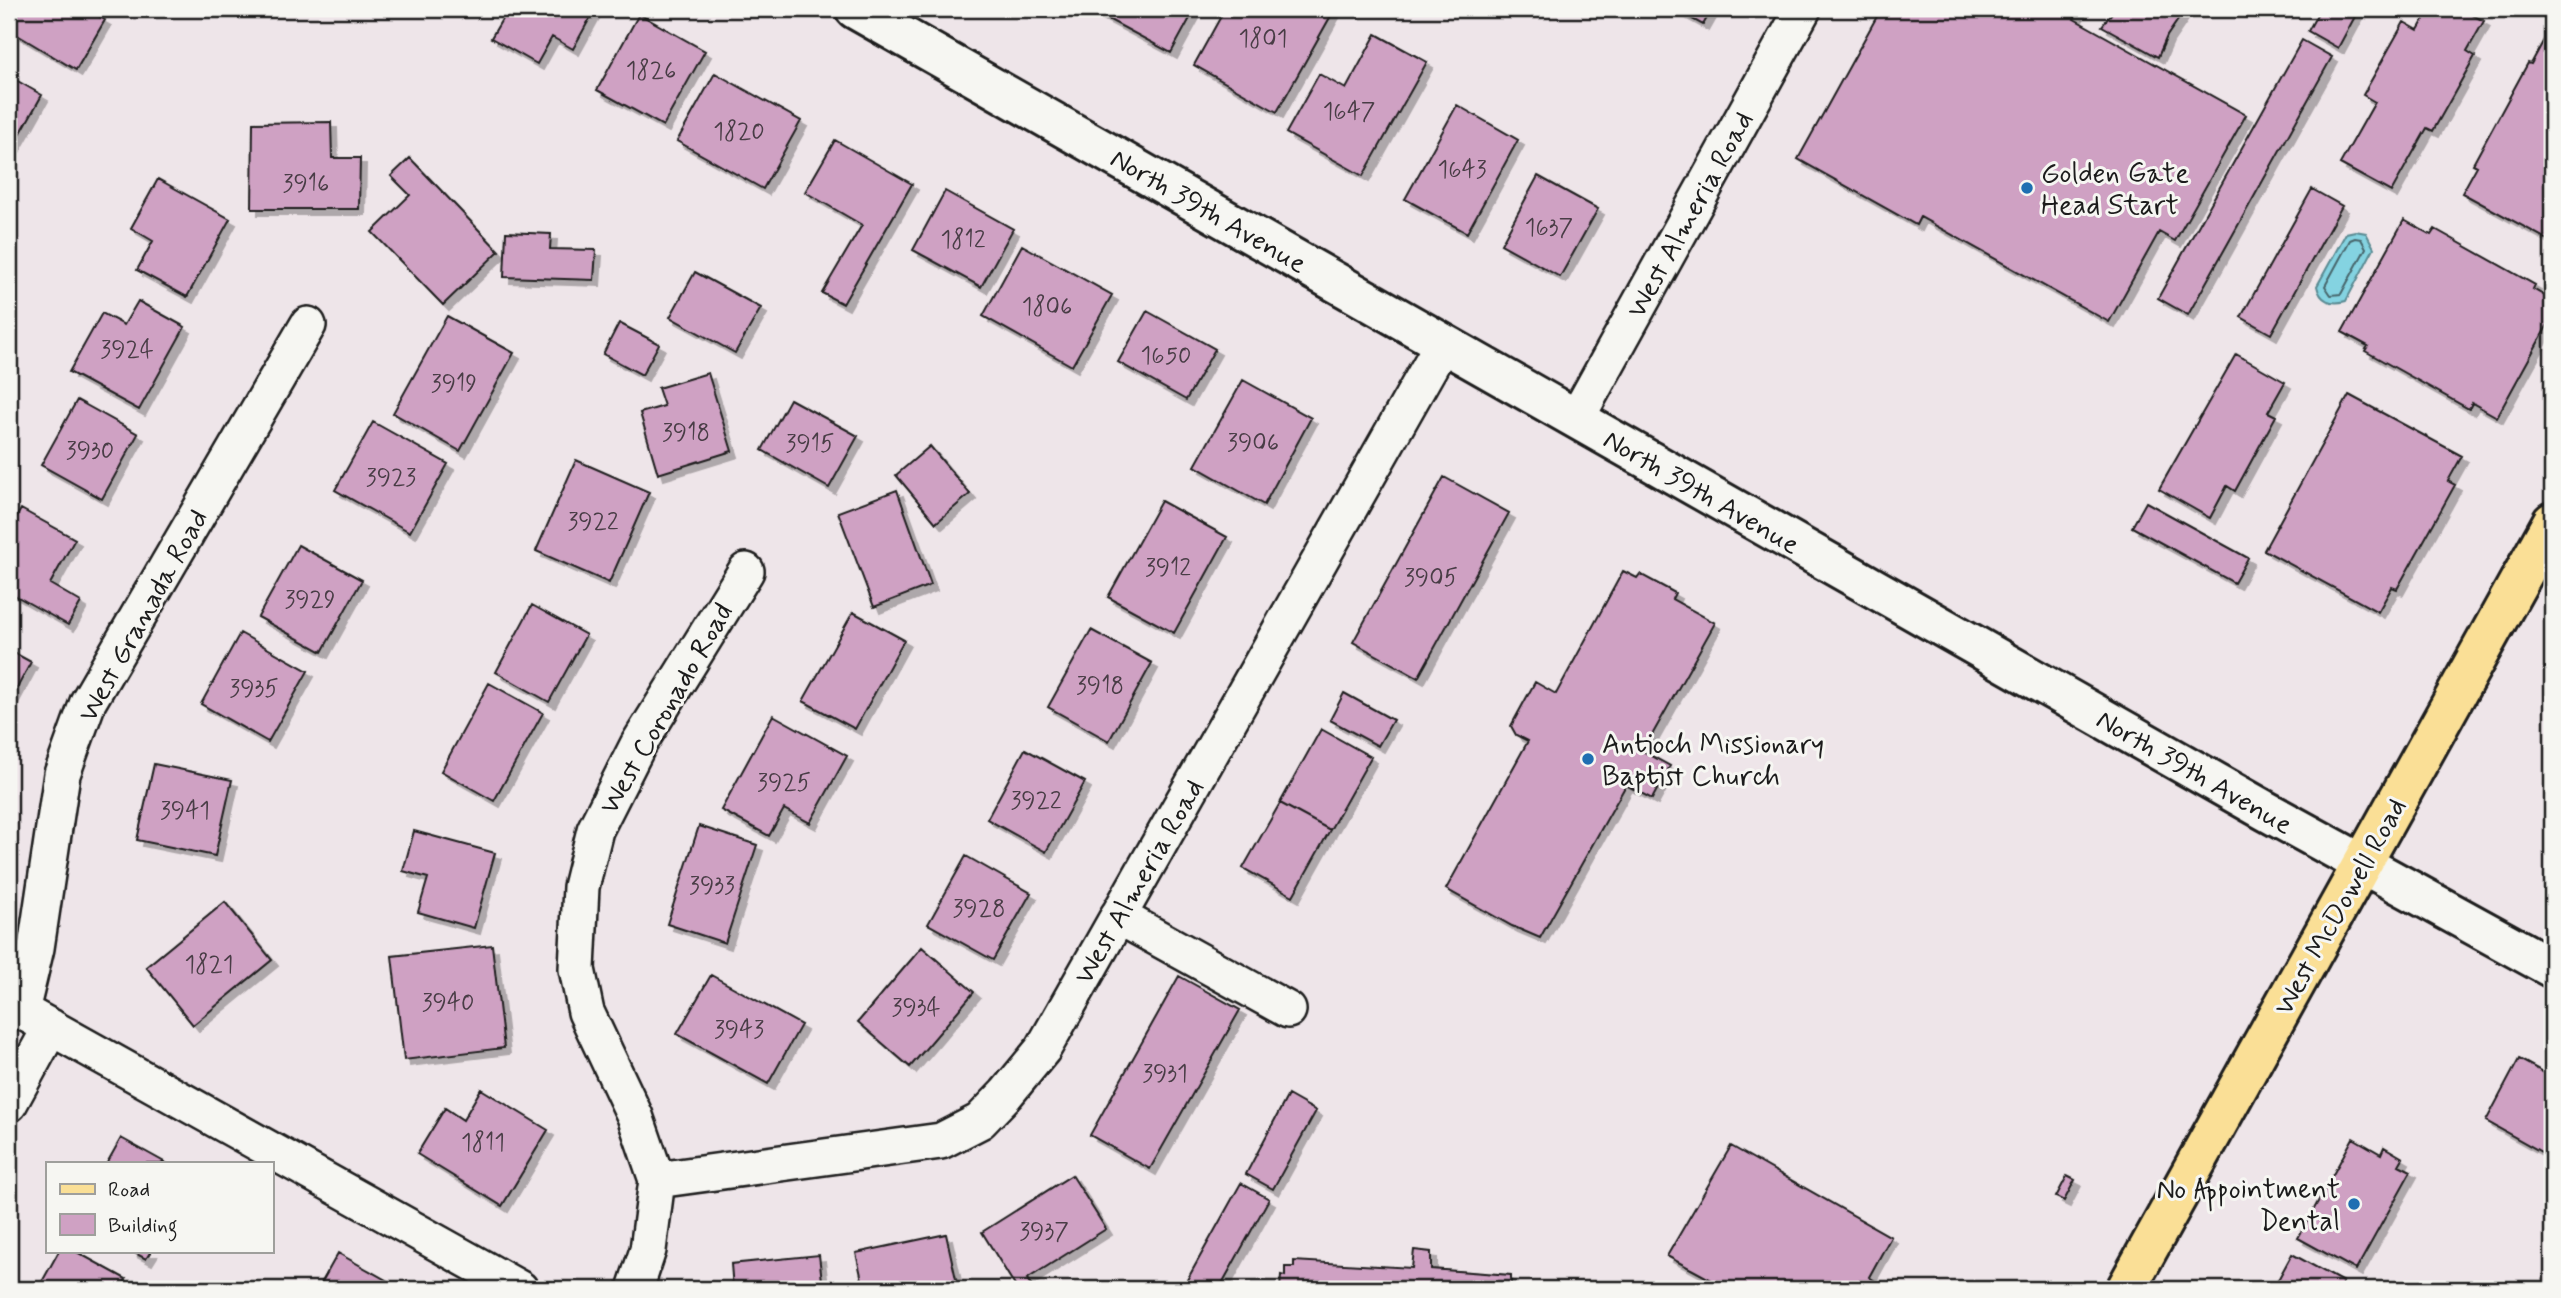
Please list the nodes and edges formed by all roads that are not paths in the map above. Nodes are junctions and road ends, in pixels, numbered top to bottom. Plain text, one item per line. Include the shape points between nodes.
1 (855, 9) edge
2 (1802, 9) edge
3 (308, 325) dead end
4 (1443, 343) junction
5 (1576, 419) junction
6 (2552, 522) edge
7 (746, 571) dead end
8 (2362, 865) junction
9 (1118, 916) junction
10 (2552, 968) edge
11 (1288, 1010) dead end
12 (27, 1014) edge
13 (9, 1104) edge
14 (657, 1180) junction
15 (520, 1289) edge
16 (635, 1289) edge
17 (2126, 1289) edge

1 - 4 street, North 39th Avenue
2 - 5 street, West Almeria Road
3 - 12 street, West Granada Road via 88,702 62,774
4 - 5 street, North 39th Avenue
4 - 9 street, West Almeria Road
5 - 8 street, North 39th Avenue
6 - 8 main road, West McDowell Road
7 - 14 street, West Coronado Road via 638,745 595,830 581,887 577,969 586,1012 635,1116
8 - 10 street, North 39th Avenue
8 - 17 main road, West McDowell Road
9 - 11 street
9 - 14 street, West Almeria Road via 1043,1049 980,1121 941,1141
12 - 13 street, West Granada Road
12 - 15 street
14 - 16 street, West Coronado Road via 648,1250

